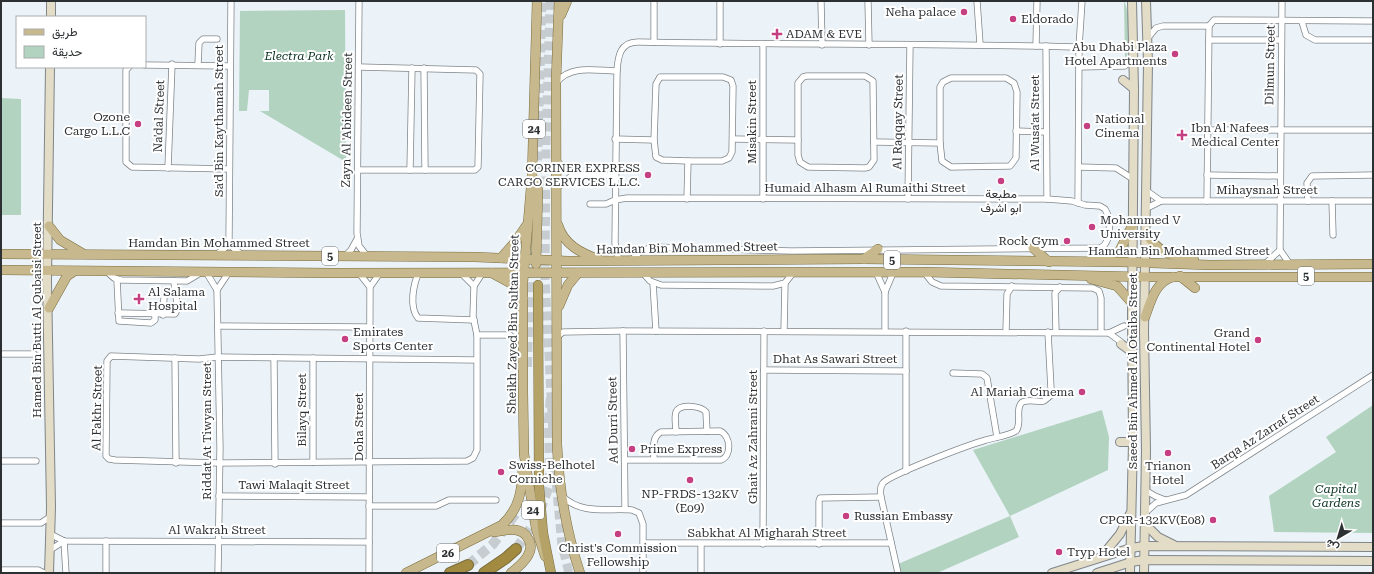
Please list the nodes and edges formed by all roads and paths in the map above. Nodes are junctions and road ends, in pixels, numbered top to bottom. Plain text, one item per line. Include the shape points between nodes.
1 (231, 1) edge
2 (359, 1) edge
3 (559, 1) edge
4 (567, 1) edge
5 (654, 1) edge
6 (720, 1) edge
7 (822, 1) edge
8 (868, 1) edge
9 (977, 1) edge
10 (1037, 1) edge
11 (1082, 1) edge
12 (1125, 1) edge
13 (1132, 1) edge
14 (1146, 1) edge
15 (1153, 1) edge
16 (1282, 1) edge
17 (537, 2) edge
18 (1146, 13) junction
19 (1132, 15) junction
20 (1373, 21) edge
21 (1282, 22) junction
22 (1302, 22) junction
23 (558, 26) junction
24 (1209, 26) junction
25 (217, 39) dead end
26 (1147, 40) junction
27 (1208, 40) junction
28 (1281, 40) junction
29 (1373, 40) edge
30 (654, 42) junction
31 (720, 44) junction
32 (869, 44) junction
33 (980, 44) junction
34 (763, 45) junction
35 (822, 45) junction
36 (910, 45) junction
37 (1036, 46) junction
38 (1046, 46) junction
39 (1079, 47) junction
40 (1133, 57) junction
41 (172, 64) junction
42 (198, 64) junction
43 (146, 65) edge
44 (230, 66) junction
45 (359, 67) junction
46 (1079, 67) junction
47 (50, 68) edge
48 (128, 68) edge
49 (412, 68) junction
50 (424, 68) junction
51 (617, 71) junction
52 (1123, 80) dead end
53 (556, 82) junction
54 (1134, 88) junction
55 (1208, 130) junction
56 (1373, 130) edge
57 (1016, 131) junction
58 (1281, 131) junction
59 (1046, 132) junction
60 (615, 139) junction
61 (733, 139) junction
62 (654, 140) junction
63 (763, 140) junction
64 (798, 140) junction
65 (874, 142) junction
66 (908, 142) junction
67 (940, 142) junction
68 (688, 161) junction
69 (558, 162) junction
70 (1079, 167) junction
71 (168, 168) junction
72 (229, 169) junction
73 (358, 170) junction
74 (410, 170) junction
75 (425, 170) junction
76 (574, 174) junction
77 (615, 175) junction
78 (1207, 175) junction
79 (532, 176) junction
80 (1280, 176) junction
81 (1373, 176) edge
82 (1133, 179) junction
83 (558, 187) junction
84 (1147, 191) junction
85 (687, 199) junction
86 (763, 199) junction
87 (1047, 199) junction
88 (615, 200) junction
89 (908, 200) junction
90 (1280, 200) junction
91 (1161, 201) junction
92 (1207, 201) junction
93 (1308, 201) junction
94 (1332, 201) junction
95 (1373, 201) edge
96 (1078, 203) junction
97 (590, 204) dead end
98 (1147, 208) junction
99 (557, 218) junction
100 (527, 224) junction
101 (1133, 224) junction
102 (49, 226) junction
103 (1146, 233) junction
104 (1334, 235) dead end
105 (357, 239) junction
106 (229, 241) junction
107 (1033, 248) junction
108 (878, 249) junction
109 (1280, 250) junction
110 (1, 254) edge
111 (48, 255) junction
112 (86, 255) junction
113 (242, 255) junction
114 (214, 256) junction
115 (345, 256) junction
116 (367, 256) junction
117 (501, 258) junction
118 (524, 259) junction
119 (864, 259) junction
120 (536, 260) junction
121 (631, 260) junction
122 (556, 261) junction
123 (607, 261) junction
124 (619, 261) junction
125 (1049, 262) junction
126 (1073, 262) junction
127 (1133, 262) junction
128 (1146, 262) junction
129 (1289, 263) junction
130 (1266, 264) junction
131 (1373, 264) edge
132 (1210, 265) junction
133 (1, 270) edge
134 (47, 270) junction
135 (106, 271) junction
136 (78, 272) junction
137 (204, 272) junction
138 (229, 272) junction
139 (359, 272) junction
140 (380, 272) junction
141 (408, 272) junction
142 (419, 272) junction
143 (461, 272) junction
144 (486, 272) junction
145 (524, 272) junction
146 (542, 272) junction
147 (876, 272) junction
148 (893, 272) junction
149 (924, 272) junction
150 (556, 273) junction
151 (578, 273) junction
152 (643, 273) junction
153 (793, 274) junction
154 (1072, 275) junction
155 (1132, 276) junction
156 (1179, 276) junction
157 (1145, 277) junction
158 (1373, 277) edge
159 (117, 280) junction
160 (174, 281) junction
161 (653, 283) junction
162 (785, 283) junction
163 (414, 284) junction
164 (538, 285) dead end
165 (474, 286) junction
166 (1012, 286) junction
167 (1060, 286) junction
168 (370, 287) junction
169 (1195, 288) dead end
170 (217, 290) junction
171 (885, 292) junction
172 (174, 294) junction
173 (523, 298) junction
174 (1132, 303) junction
175 (49, 308) junction
176 (118, 313) junction
177 (155, 314) junction
178 (163, 315) junction
179 (1145, 317) junction
180 (474, 320) junction
181 (556, 321) junction
182 (218, 326) junction
183 (1124, 326) dead end
184 (370, 327) junction
185 (622, 331) junction
186 (656, 331) junction
187 (764, 331) junction
188 (784, 331) junction
189 (885, 331) junction
190 (906, 331) junction
191 (1006, 332) junction
192 (1048, 332) junction
193 (1056, 332) junction
194 (1101, 332) junction
195 (1109, 333) junction
196 (477, 335) junction
197 (510, 335) dead end
198 (556, 339) junction
199 (1121, 343) joint
200 (1132, 352) junction
201 (1, 354) edge
202 (34, 354) dead end
203 (218, 357) junction
204 (175, 358) junction
205 (274, 358) junction
206 (313, 358) junction
207 (370, 359) junction
208 (477, 360) junction
209 (764, 370) junction
210 (906, 371) junction
211 (953, 373) dead end
212 (1373, 375) edge
213 (707, 431) junction
214 (676, 432) junction
215 (997, 437) junction
216 (1120, 442) dead end
217 (1133, 442) junction
218 (524, 454) junction
219 (625, 460) junction
220 (654, 460) junction
221 (1, 461) edge
222 (36, 461) dead end
223 (313, 462) junction
224 (370, 462) junction
225 (176, 463) junction
226 (219, 464) junction
227 (275, 464) junction
228 (906, 471) junction
229 (1145, 490) junction
230 (560, 495) junction
231 (219, 496) junction
232 (369, 497) junction
233 (880, 497) junction
234 (496, 500) dead end
235 (1165, 500) junction
236 (369, 506) junction
237 (1132, 508) junction
238 (625, 509) junction
239 (1145, 514) junction
240 (50, 517) junction
241 (1, 523) edge
242 (1144, 523) junction
243 (489, 533) junction
244 (50, 534) junction
245 (64, 541) junction
246 (106, 541) junction
247 (218, 541) junction
248 (369, 542) junction
249 (891, 543) junction
250 (701, 544) junction
251 (763, 544) junction
252 (819, 544) junction
253 (644, 546) junction
254 (1144, 546) junction
255 (1181, 546) junction
256 (1373, 547) edge
257 (1131, 548) junction
258 (516, 549) tunnel mouth
259 (50, 550) junction
260 (1102, 556) junction
261 (1144, 560) junction
262 (1373, 561) edge
263 (1130, 562) junction
264 (468, 564) tunnel mouth
265 (22, 569) junction
266 (549, 569) edge
267 (1, 570) edge
268 (369, 570) edge
269 (36, 571) edge
270 (30, 573) edge
271 (44, 573) edge
272 (50, 573) edge
273 (66, 573) edge
274 (106, 573) edge
275 (218, 573) edge
276 (373, 573) edge
277 (406, 573) edge
278 (450, 573) edge
279 (484, 573) edge
280 (511, 573) edge
281 (580, 573) edge
282 (643, 573) edge
283 (701, 573) edge
284 (898, 573) edge
285 (1052, 573) edge
286 (1097, 573) edge
287 (1130, 573) edge
288 (1144, 573) edge

1 - 44 street, Sa'd Bin Kaythamah Street
2 - 45 street, Zayn Al 'Abideen Street
3 - 23 main road, 24
4 - 23 main road
5 - 30 street
6 - 31 street
7 - 35 street
8 - 32 street
9 - 33 street
10 - 37 street
11 - 39 street
12 - 19 main road
13 - 19 main road, Saeed Bin Ahmed Al Otaiba Street
14 - 18 main road, Saeed Bin Ahmed Al Otaiba Street
15 - 18 main road
16 - 21 street, Dilmun Street
17 - 79 main road, Sheikh Zayed Bin Sultan Street / 24
18 - 26 main road, Saeed Bin Ahmed Al Otaiba Street
19 - 40 main road, Saeed Bin Ahmed Al Otaiba Street
20 - 22 street
21 - 22 street
21 - 24 street via 1214,20
21 - 28 street, Dilmun Street
22 - 29 street via 1306,35 1314,40
23 - 53 main road, 24
24 - 26 street via 1163,26 1156,28
24 - 27 street
25 - 42 street via 203,39 199,43
26 - 84 main road, Saeed Bin Ahmed Al Otaiba Street
27 - 28 street
27 - 55 street
28 - 58 street, Dilmun Street
30 - 31 street
30 - 51 street via 633,42 624,47 618,55
31 - 34 street
32 - 35 street
32 - 36 street
33 - 36 street
33 - 37 street
34 - 35 street
34 - 63 street, Misakin Street
36 - 66 street, Al Raqqay Street
37 - 38 street
38 - 39 street
38 - 59 street, Al Wusa'at Street
39 - 46 street
40 - 46 street via 1125,66
40 - 54 main road, Saeed Bin Ahmed Al Otaiba Street
41 - 42 street
41 - 43 street
41 - 71 street, Na'dal Street
42 - 44 street
44 - 72 street, Sa'd Bin Kaythamah Street
45 - 49 street
45 - 73 street, Zayn Al 'Abideen Street
46 - 70 street
47 - 102 main road, Hamed Bin Butti Al Qubaisi Street
48 - 71 street via 126,162 132,167
49 - 50 street
49 - 74 street
50 - 75 street
50 - 75 street via 476,70 480,74 478,167 475,170
51 - 53 street via 574,70
51 - 60 street
52 - 54 main road
53 - 69 main road, 24
54 - 82 main road, Saeed Bin Ahmed Al Otaiba Street
55 - 58 street
55 - 78 street
56 - 58 street
57 - 59 street
57 - 67 street via 1016,158 1013,164 1007,167 948,166 940,157
57 - 67 street via 1017,89 1012,80 951,78 940,87
58 - 80 street, Dilmun Street
59 - 87 street, Al Wusa'at Street
60 - 62 street
60 - 77 street
61 - 62 street via 733,86 729,78 660,77 656,84
61 - 63 street
61 - 68 street via 732,152 726,160
62 - 68 street via 654,153 658,159
63 - 64 street
63 - 86 street, Misakin Street
64 - 65 street via 798,158 808,167 865,168 874,160
64 - 65 street via 798,85 801,78 865,76 871,78 874,84
65 - 66 street
66 - 67 street
66 - 89 street, Al Raqqay Street
68 - 85 street
69 - 76 street via 565,170
69 - 83 main road, 24
70 - 82 street via 1116,168
70 - 96 street
71 - 72 street
72 - 106 street, Sa'd Bin Kaythamah Street
73 - 74 street
73 - 105 street, Zayn Al 'Abideen Street
74 - 75 street
76 - 77 street
76 - 83 street
77 - 88 street
78 - 80 street
78 - 92 street
79 - 100 main road, Sheikh Zayed Bin Sultan Street / 24
79 - 120 main road via 538,190
80 - 90 street, Dilmun Street
81 - 93 street via 1312,176 1307,183
82 - 101 main road, Saeed Bin Ahmed Al Otaiba Street
83 - 99 main road, 24
84 - 91 street
84 - 98 main road, Saeed Bin Ahmed Al Otaiba Street
85 - 86 street, Humaid Alhasm Al Rumaithi Street
85 - 88 street, Humaid Alhasm Al Rumaithi Street
86 - 89 street, Humaid Alhasm Al Rumaithi Street
87 - 89 street, Humaid Alhasm Al Rumaithi Street
87 - 96 street, Humaid Alhasm Al Rumaithi Street
88 - 97 street, Humaid Alhasm Al Rumaithi Street via 606,204
88 - 124 street via 615,244
90 - 92 street, Mihaysnah Street
90 - 93 street, Mihaysnah Street
90 - 109 street, Dilmun Street
91 - 92 street, Mihaysnah Street
91 - 98 street, Mihaysnah Street
93 - 94 street, Mihaysnah Street
94 - 95 street, Mihaysnah Street
94 - 104 street
96 - 107 street, Humaid Alhasm Al Rumaithi Street via 1100,206 1106,211 1106,245 1096,248
98 - 103 main road, Saeed Bin Ahmed Al Otaiba Street
99 - 122 main road, 24
99 - 123 main road via 561,234 569,244 590,256
100 - 117 main road
100 - 118 main road, Sheikh Zayed Bin Sultan Street / 24
101 - 126 main road via 1120,252
101 - 127 main road, Saeed Bin Ahmed Al Otaiba Street
102 - 111 main road, Hamed Bin Butti Al Qubaisi Street
102 - 112 main road via 64,243
103 - 128 main road, Saeed Bin Ahmed Al Otaiba Street
103 - 132 main road via 1166,254
105 - 115 street
105 - 116 street
106 - 113 street
106 - 114 street via 222,251
107 - 108 street
107 - 125 main road
108 - 119 main road
108 - 121 street via 792,251 652,247 640,252
109 - 129 street
109 - 130 street
110 - 111 main road, Hamdan Bin Mohammed Street / 5
111 - 112 main road, Hamdan Bin Mohammed Street / 5
111 - 134 main road, Hamed Bin Butti Al Qubaisi Street
112 - 114 main road, Hamdan Bin Mohammed Street / 5
112 - 136 main road via 77,262
113 - 114 main road, Hamdan Bin Mohammed Street / 5
113 - 115 main road, Hamdan Bin Mohammed Street / 5
115 - 116 main road, Hamdan Bin Mohammed Street / 5
116 - 117 main road, Hamdan Bin Mohammed Street / 5
117 - 118 main road, Hamdan Bin Mohammed Street / 5
118 - 120 main road, Hamdan Bin Mohammed Street / 5
118 - 145 main road, Sheikh Zayed Bin Sultan Street / 24
119 - 121 main road, Hamdan Bin Mohammed Street / 5
119 - 125 main road, Hamdan Bin Mohammed Street / 5
120 - 122 main road, Hamdan Bin Mohammed Street / 5
120 - 146 main road via 537,268
121 - 124 main road, Hamdan Bin Mohammed Street / 5
122 - 123 main road, Hamdan Bin Mohammed Street / 5
122 - 150 main road, 24
123 - 124 main road, Hamdan Bin Mohammed Street / 5
125 - 126 main road, Hamdan Bin Mohammed Street / 5
126 - 127 main road, Hamdan Bin Mohammed Street / 5
127 - 128 main road, Hamdan Bin Mohammed Street / 5
127 - 155 main road, Saeed Bin Ahmed Al Otaiba Street
128 - 132 main road, Hamdan Bin Mohammed Street / 5
128 - 157 main road, Saeed Bin Ahmed Al Otaiba Street
129 - 130 main road, Hamdan Bin Mohammed Street / 5
129 - 131 main road, Hamdan Bin Mohammed Street / 5
130 - 132 main road, Hamdan Bin Mohammed Street / 5
133 - 134 main road, Hamdan Bin Mohammed Street / 5
134 - 136 main road, Hamdan Bin Mohammed Street / 5
134 - 175 main road, Hamed Bin Butti Al Qubaisi Street
135 - 136 main road, Hamdan Bin Mohammed Street / 5
135 - 137 main road, Hamdan Bin Mohammed Street / 5
135 - 159 street
136 - 175 main road via 67,276
137 - 138 main road, Hamdan Bin Mohammed Street / 5
137 - 160 street via 191,280
137 - 170 street, Riddat At Tiwyan Street
138 - 139 main road, Hamdan Bin Mohammed Street / 5
138 - 170 street
139 - 140 main road, Hamdan Bin Mohammed Street / 5
139 - 168 street
140 - 141 main road, Hamdan Bin Mohammed Street / 5
140 - 168 street
141 - 142 main road, Hamdan Bin Mohammed Street / 5
141 - 163 street
142 - 143 main road, Hamdan Bin Mohammed Street / 5
142 - 163 street
143 - 144 main road, Hamdan Bin Mohammed Street / 5
143 - 165 street
144 - 145 main road, Hamdan Bin Mohammed Street / 5
144 - 165 street
144 - 173 main road via 514,285
145 - 146 main road, Hamdan Bin Mohammed Street / 5
145 - 173 main road, Sheikh Zayed Bin Sultan Street / 24
146 - 150 main road, Hamdan Bin Mohammed Street / 5
147 - 148 main road, Hamdan Bin Mohammed Street / 5
147 - 153 main road, Hamdan Bin Mohammed Street / 5
147 - 171 street
148 - 149 main road, Hamdan Bin Mohammed Street / 5
148 - 171 street
149 - 154 main road, Hamdan Bin Mohammed Street / 5
149 - 166 street via 932,282 942,286
150 - 151 main road, Hamdan Bin Mohammed Street / 5
150 - 181 main road, 24
151 - 152 main road, Hamdan Bin Mohammed Street / 5
151 - 181 main road via 563,294
152 - 153 main road, Hamdan Bin Mohammed Street / 5
152 - 161 street, Hamdan Bin Mohammed Street
153 - 162 street
154 - 155 main road, Hamdan Bin Mohammed Street / 5
154 - 174 main road via 1112,284
155 - 157 main road, Hamdan Bin Mohammed Street / 5
155 - 174 main road, Saeed Bin Ahmed Al Otaiba Street
156 - 157 main road, Hamdan Bin Mohammed Street / 5
156 - 158 main road, Hamdan Bin Mohammed Street / 5
156 - 169 main road
156 - 179 main road via 1166,280 1158,287
157 - 179 main road, Saeed Bin Ahmed Al Otaiba Street
159 - 160 street
159 - 176 street
160 - 172 street
161 - 162 street via 773,286
161 - 186 street
162 - 188 street
163 - 180 street via 414,313 418,318
164 - 266 highway via 539,486
165 - 180 street, Al Fakhr Street
166 - 167 street
166 - 191 street via 1007,294
167 - 193 street via 1055,294
167 - 194 street via 1093,288 1099,291
168 - 184 street, Doha Street
170 - 182 street, Riddat At Tiwyan Street
171 - 189 street
172 - 178 street via 166,293 164,296
172 - 178 street via 177,311 173,315
173 - 218 main road, Sheikh Zayed Bin Sultan Street / 24
174 - 200 main road, Saeed Bin Ahmed Al Otaiba Street
175 - 240 main road, Hamed Bin Butti Al Qubaisi Street
176 - 177 street
176 - 177 street via 120,321 136,322 152,322 155,320
177 - 178 street
179 - 229 main road, Saeed Bin Ahmed Al Otaiba Street
180 - 196 street, Al Fakhr Street
181 - 198 main road, 24
182 - 184 street
182 - 203 street, Riddat At Tiwyan Street
183 - 195 street
184 - 207 street, Doha Street
185 - 186 street
185 - 198 street via 563,332
185 - 219 street, Ad Durri Street
186 - 187 street
187 - 188 street
187 - 209 street, Ghait Az Zahrani Street
188 - 189 street
189 - 190 street
190 - 191 street
190 - 210 street
191 - 192 street
192 - 193 street
192 - 215 street via 1050,396 1041,402 1021,403 1018,428 1014,433
193 - 194 street
194 - 195 street
195 - 199 street
196 - 197 street
196 - 208 street, Al Fakhr Street
198 - 230 main road, 24
199 - 200 main road
200 - 217 main road, Saeed Bin Ahmed Al Otaiba Street
201 - 202 street
203 - 204 street, Al Fakhr Street
203 - 205 street, Al Fakhr Street
203 - 226 street, Riddat At Tiwyan Street
204 - 225 street
204 - 225 street, Al Fakhr Street via 111,356 107,361 106,456 115,460
205 - 206 street, Al Fakhr Street
205 - 227 street
206 - 207 street, Al Fakhr Street
206 - 223 street, Bilayq Street
207 - 208 street, Al Fakhr Street
207 - 224 street, Doha Street
208 - 224 street, Al Fakhr Street via 477,450 473,458 467,461
209 - 210 street, Dhat As Sawari Street
209 - 251 street, Ghait Az Zahrani Street
210 - 228 street
211 - 215 street via 982,374 987,378
212 - 235 street, Barqa Az Zarraf Street via 1186,495
213 - 214 street
213 - 214 street via 706,412 697,407 678,410
213 - 220 street via 720,431 727,436 728,453 723,459
214 - 220 street via 661,432 656,435
215 - 228 street
216 - 217 main road
217 - 237 main road, Saeed Bin Ahmed Al Otaiba Street
218 - 243 main road, 26 via 522,490 518,504 508,520
218 - 266 main road, Sheikh Zayed Bin Sultan Street / 24 via 536,528
219 - 220 street
219 - 238 street, Ad Durri Street
221 - 222 street
223 - 224 street, Al Fakhr Street
223 - 227 street, Al Fakhr Street
224 - 232 street, Doha Street
225 - 226 street, Al Fakhr Street
226 - 227 street, Al Fakhr Street
226 - 231 street, Riddat At Tiwyan Street
228 - 233 street via 885,481
229 - 235 street
229 - 239 main road, Saeed Bin Ahmed Al Otaiba Street
230 - 238 street via 571,504 583,508
230 - 281 main road, 24
231 - 232 street, Tawi Malaqit Street
231 - 247 street, Riddat At Tiwyan Street
232 - 236 street, Doha Street
233 - 249 street
233 - 252 street via 820,498
234 - 236 street via 449,500 436,506
235 - 239 street, Barqa Az Zarraf Street via 1152,506
236 - 248 street, Doha Street
237 - 257 main road, Saeed Bin Ahmed Al Otaiba Street
237 - 260 main road via 1120,534
238 - 253 street via 636,511 642,516
239 - 242 main road, Saeed Bin Ahmed Al Otaiba Street
240 - 241 street via 41,523
240 - 244 main road, Hamed Bin Butti Al Qubaisi Street
242 - 254 main road, Saeed Bin Ahmed Al Otaiba Street
242 - 255 main road via 1158,537
243 - 277 main road, 26
243 - 280 main road via 518,530 529,540 527,557
244 - 245 street, Al Wakrah Street
244 - 259 main road, Hamed Bin Butti Al Qubaisi Street
245 - 246 street, Al Wakrah Street
245 - 259 street
245 - 273 street
246 - 247 street, Al Wakrah Street
246 - 274 street
247 - 248 street, Al Wakrah Street
247 - 275 street, Riddat At Tiwyan Street
248 - 268 street, Doha Street
249 - 252 street, Sabkhat Al Migharah Street
249 - 284 street
250 - 251 street, Sabkhat Al Migharah Street
250 - 253 street, Sabkhat Al Migharah Street
250 - 283 street
251 - 252 street, Sabkhat Al Migharah Street
253 - 282 street
254 - 255 main road
254 - 257 main road
254 - 261 main road, Saeed Bin Ahmed Al Otaiba Street
255 - 256 main road
257 - 260 main road
257 - 263 main road, Saeed Bin Ahmed Al Otaiba Street
258 - 279 highway
259 - 272 main road, Hamed Bin Butti Al Qubaisi Street
260 - 285 main road
261 - 262 main road
261 - 263 main road
261 - 288 main road, Saeed Bin Ahmed Al Otaiba Street
263 - 286 main road
263 - 287 main road, Saeed Bin Ahmed Al Otaiba Street
264 - 278 highway
265 - 267 street
265 - 269 street
265 - 270 street
268 - 276 street, Doha Street
269 - 271 street

